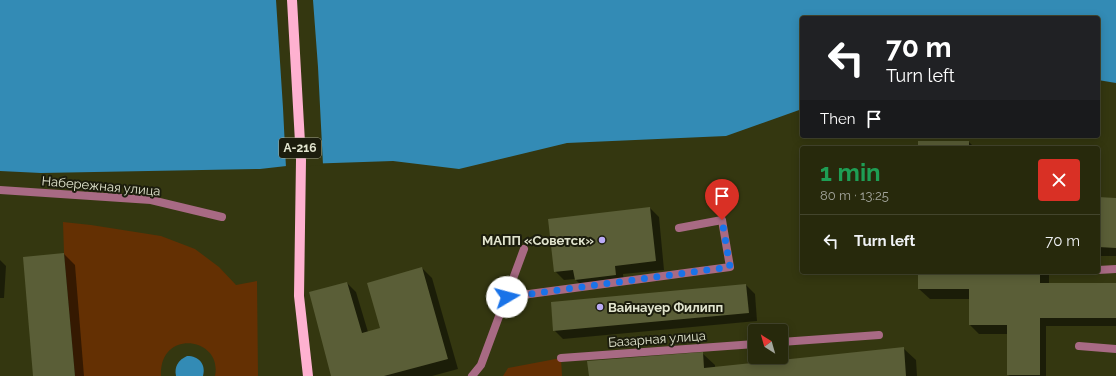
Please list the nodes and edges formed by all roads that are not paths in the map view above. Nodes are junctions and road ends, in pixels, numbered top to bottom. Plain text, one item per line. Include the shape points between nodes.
1 (292, 0) edge
2 (0, 190) edge
3 (222, 217) dead end
4 (680, 228) dead end
5 (524, 249) dead end
6 (1116, 269) edge
7 (1100, 270) edge
8 (507, 297) junction
9 (879, 335) dead end
10 (788, 342) edge
11 (748, 345) edge
12 (1079, 346) dead end
13 (1116, 349) edge
14 (561, 358) dead end
15 (308, 376) edge
16 (472, 376) edge

1 - 15 main road, А-216 via 300,160 299,296
2 - 3 street, Набережная улица via 151,200
4 - 8 street via 722,220 730,267
5 - 8 street
6 - 7 street
8 - 16 street via 481,365
9 - 10 street
11 - 14 street, Базарная улица
12 - 13 street

